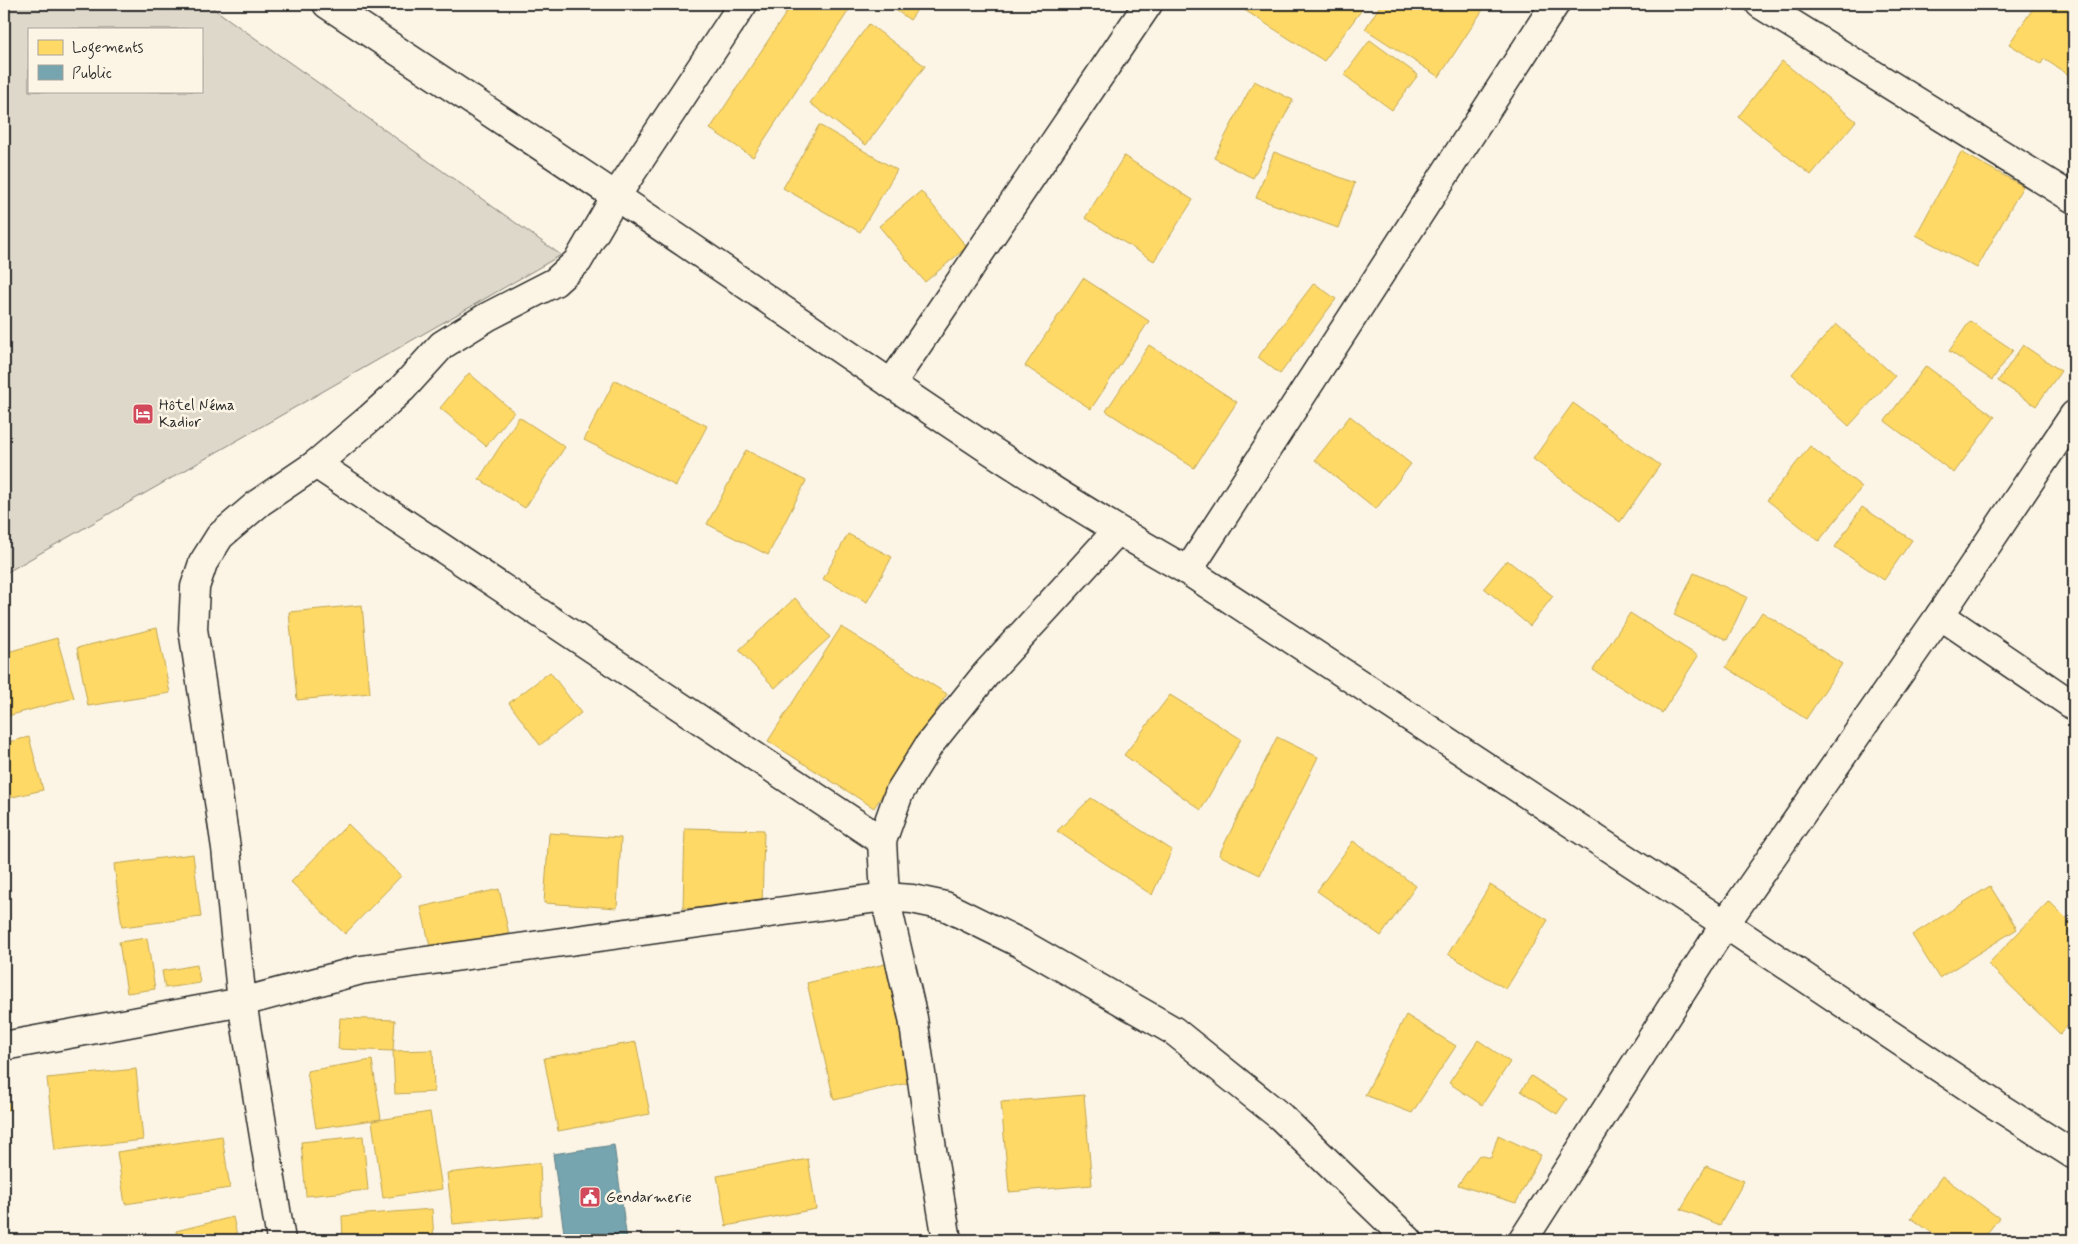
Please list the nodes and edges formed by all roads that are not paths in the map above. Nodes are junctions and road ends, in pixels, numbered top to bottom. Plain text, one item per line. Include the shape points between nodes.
1 (327, 4) edge
2 (744, 4) edge
3 (1148, 4) edge
4 (1555, 4) edge
5 (1760, 4) edge
6 (616, 196) junction
7 (2074, 199) edge
8 (891, 384) junction
9 (2074, 415) edge
10 (316, 464) junction
11 (1116, 531) junction
12 (1188, 571) junction
13 (1940, 615) junction
14 (2074, 706) edge
15 (882, 841) junction
16 (886, 897) junction
17 (1726, 924) junction
18 (242, 1002) junction
19 (4, 1046) edge
20 (2074, 1155) edge
21 (281, 1240) edge
22 (947, 1240) edge
23 (1408, 1240) edge
24 (1524, 1240) edge

1 - 6 street
2 - 6 street
3 - 8 street
4 - 12 street
5 - 7 street
6 - 8 street
6 - 10 street via 578,261 555,282 487,317 442,345 402,388
8 - 11 street
9 - 13 street
10 - 15 street
10 - 18 street via 260,502 220,536 203,563 195,587 193,629 226,848
11 - 12 street
11 - 15 street via 986,674 928,745 899,793
12 - 17 street
13 - 14 street
13 - 17 street
15 - 16 street
16 - 18 street via 361,970
16 - 22 street via 913,1018
16 - 23 street via 945,906 1020,942 1174,1031 1281,1117
17 - 20 street
17 - 24 street
18 - 19 street
18 - 21 street

